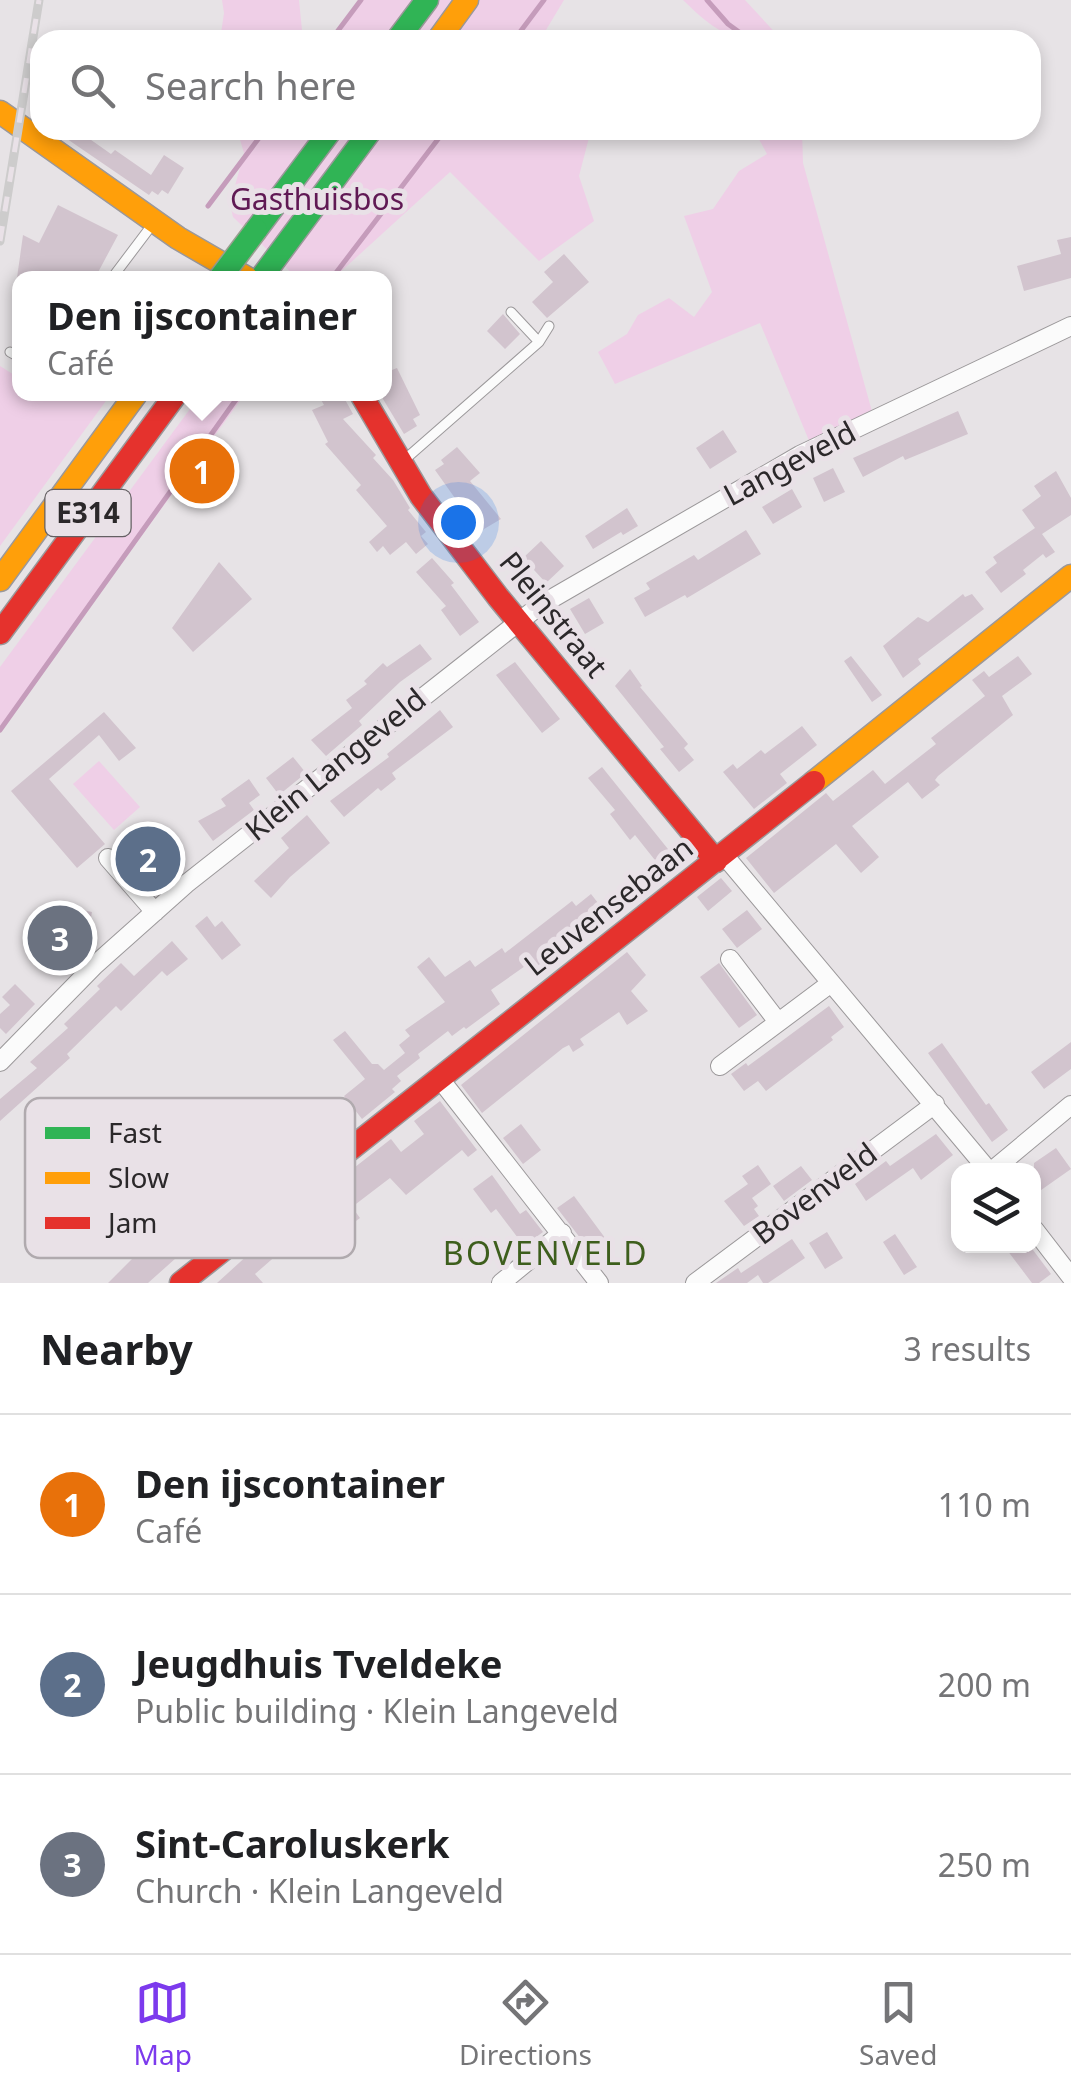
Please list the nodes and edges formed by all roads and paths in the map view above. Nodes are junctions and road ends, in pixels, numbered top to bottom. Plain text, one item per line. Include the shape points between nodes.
1 (427, 0) edge
2 (468, 0) edge
3 (404, 30) edge
4 (446, 30) edge
5 (0, 112) edge
6 (30, 133) edge
7 (39, 140) edge
8 (323, 140) edge
9 (364, 140) edge
10 (155, 222) junction
11 (117, 271) edge
12 (225, 271) edge
13 (236, 271) edge
14 (266, 271) edge
15 (512, 312) dead end
16 (549, 326) dead end
17 (1071, 326) edge
18 (539, 342) junction
19 (509, 353) dead end
20 (517, 362) junction
21 (131, 401) edge
22 (171, 401) edge
23 (365, 401) edge
24 (400, 464) junction
25 (1071, 576) edge
26 (0, 580) edge
27 (509, 628) junction
28 (0, 634) edge
29 (108, 858) dead end
30 (720, 858) junction
31 (155, 912) junction
32 (730, 959) dead end
33 (831, 983) junction
34 (778, 1022) junction
35 (0, 1062) edge
36 (720, 1066) dead end
37 (440, 1079) junction
38 (935, 1104) junction
39 (1071, 1105) edge
40 (355, 1146) edge
41 (985, 1163) edge
42 (1000, 1163) edge
43 (562, 1233) junction
44 (1041, 1238) edge
45 (214, 1258) edge
46 (1071, 1277) edge
47 (182, 1283) edge
48 (500, 1283) edge
49 (599, 1283) edge
50 (695, 1283) edge

1 - 3 main road
2 - 4 main road
5 - 6 main road
7 - 10 main road
8 - 12 main road, bridge
9 - 14 main road
10 - 11 lane
10 - 13 main road
15 - 18 lane
16 - 18 lane
17 - 27 street, Langeveld via 800,455
18 - 20 lane
19 - 20 lane
20 - 24 lane
21 - 26 main road, E314
22 - 28 main road, E314
23 - 24 main road, Pleinstraat
24 - 27 main road, Pleinstraat
25 - 30 main road, Leuvensebaan
27 - 30 main road, Pleinstraat
27 - 31 street, Klein Langeveld
29 - 31 street
30 - 33 street
30 - 37 main road, Leuvensebaan
31 - 35 street, Klein Langeveld
32 - 34 street
33 - 34 street
33 - 38 street
34 - 36 street
37 - 40 main road, Leuvensebaan
37 - 43 street
38 - 41 street
38 - 50 street, Bovenveld
39 - 42 street
43 - 48 street
43 - 49 street
44 - 46 street
45 - 47 main road, Leuvensebaan

